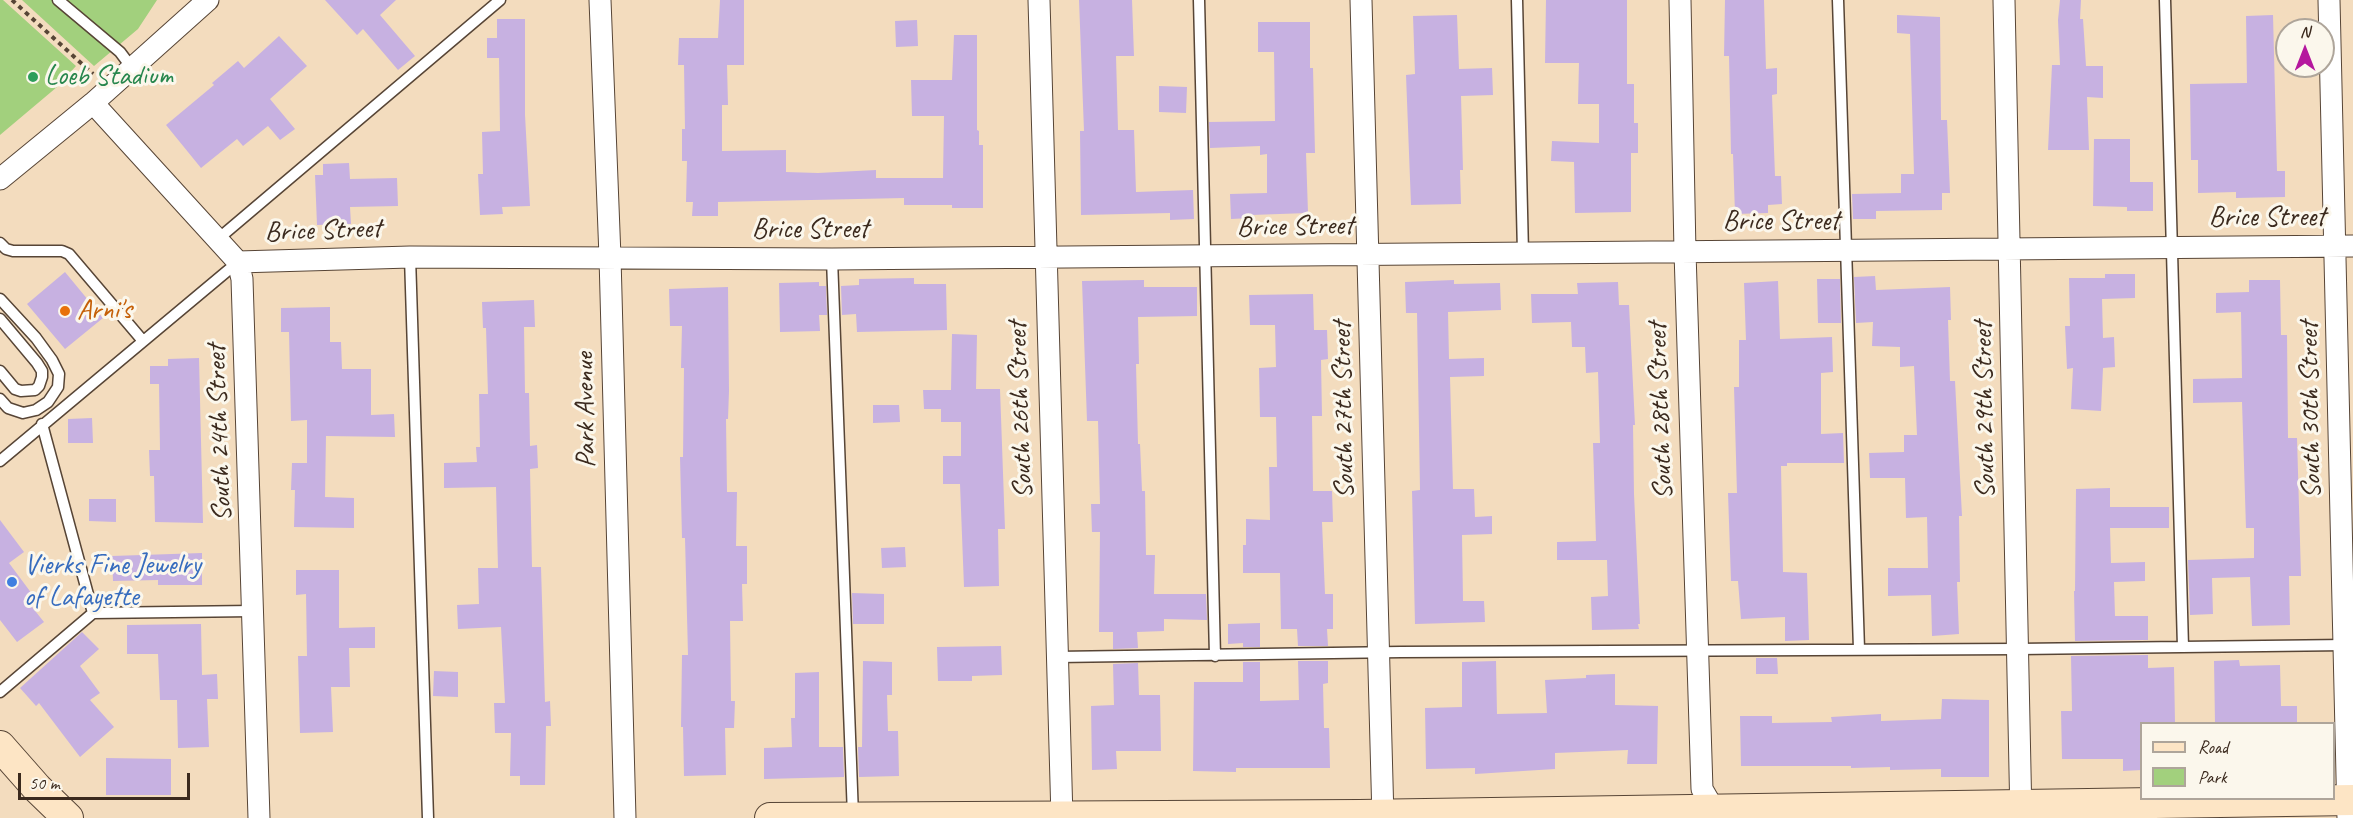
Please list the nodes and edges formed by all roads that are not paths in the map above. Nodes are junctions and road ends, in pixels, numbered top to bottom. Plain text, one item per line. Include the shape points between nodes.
1 (58, 0) edge
2 (208, 0) edge
3 (500, 0) edge
4 (600, 0) edge
5 (1039, 0) edge
6 (1199, 0) edge
7 (1361, 0) edge
8 (1517, 0) edge
9 (1680, 0) edge
10 (1838, 0) edge
11 (2004, 0) edge
12 (2165, 0) edge
13 (2329, 0) edge
14 (132, 68) junction
15 (93, 102) junction
16 (0, 180) edge
17 (218, 239) junction
18 (0, 243) edge
19 (2344, 246) edge
20 (2172, 247) junction
21 (2010, 249) junction
22 (1846, 250) junction
23 (1685, 252) junction
24 (1523, 253) junction
25 (1369, 254) junction
26 (1204, 256) junction
27 (410, 257) junction
28 (610, 257) junction
29 (1045, 257) junction
30 (832, 259) junction
31 (238, 262) junction
32 (0, 299) edge
33 (0, 319) edge
34 (143, 341) junction
35 (0, 370) edge
36 (0, 399) edge
37 (42, 424) junction
38 (0, 461) edge
39 (253, 611) junction
40 (93, 613) junction
41 (2348, 645) edge
42 (2183, 647) junction
43 (1859, 649) junction
44 (2018, 649) junction
45 (1697, 650) junction
46 (1379, 652) junction
47 (1215, 656) junction
48 (1057, 657) junction
49 (0, 692) edge
50 (0, 746) edge
51 (2349, 806) edge
52 (2021, 811) edge
53 (1713, 813) edge
54 (1382, 816) edge
55 (1062, 817) edge
56 (68, 818) edge
57 (259, 818) edge
58 (429, 818) edge
59 (625, 818) edge
60 (770, 818) edge
61 (853, 818) edge

1 - 14 lane via 120,52
2 - 14 street
3 - 17 lane
4 - 28 street, Park Avenue
5 - 29 street, South 26th Street
6 - 26 lane
7 - 25 street, South 27th Street
8 - 24 lane
9 - 23 street, South 28th Street
10 - 22 lane
11 - 21 street, South 29th Street
12 - 20 lane
13 - 19 street, South 30th Street
14 - 15 street
15 - 16 street
15 - 17 street, South 24th Street
17 - 31 street, South 24th Street
18 - 34 lane via 13,250 62,250
19 - 20 street, Brice Street
19 - 41 street, South 30th Street
20 - 21 street, Brice Street
20 - 42 lane
21 - 22 street, Brice Street
21 - 44 street, South 29th Street
22 - 23 street, Brice Street
22 - 43 lane
23 - 24 street, Brice Street
23 - 45 street, South 28th Street
24 - 25 street, Brice Street
25 - 26 street, Brice Street
25 - 46 street, South 27th Street
26 - 29 street, Brice Street
26 - 47 lane
27 - 28 street, Brice Street
27 - 31 street, Brice Street
27 - 58 lane
28 - 30 street, Brice Street
28 - 59 street, Park Avenue
29 - 30 street, Brice Street
29 - 48 street, South 26th Street
30 - 61 lane
31 - 34 lane
31 - 39 street, South 24th Street via 244,287
32 - 36 lane via 36,338 59,374 48,402 36,410 23,413 8,408
33 - 35 lane via 37,363 42,377 35,390 21,391
34 - 37 lane
37 - 38 lane
37 - 40 lane
39 - 40 lane
39 - 57 street, South 24th Street
40 - 49 lane
41 - 42 lane
41 - 51 street, South 30th Street
42 - 44 lane
43 - 44 lane
43 - 45 lane
44 - 52 street, South 29th Street
45 - 46 lane
45 - 53 street, South 28th Street via 1702,789
46 - 47 lane
46 - 54 street, South 27th Street
47 - 48 lane
48 - 55 street, South 26th Street
50 - 56 street
51 - 52 street
52 - 53 street
53 - 54 street
54 - 55 street
55 - 61 street
60 - 61 street

